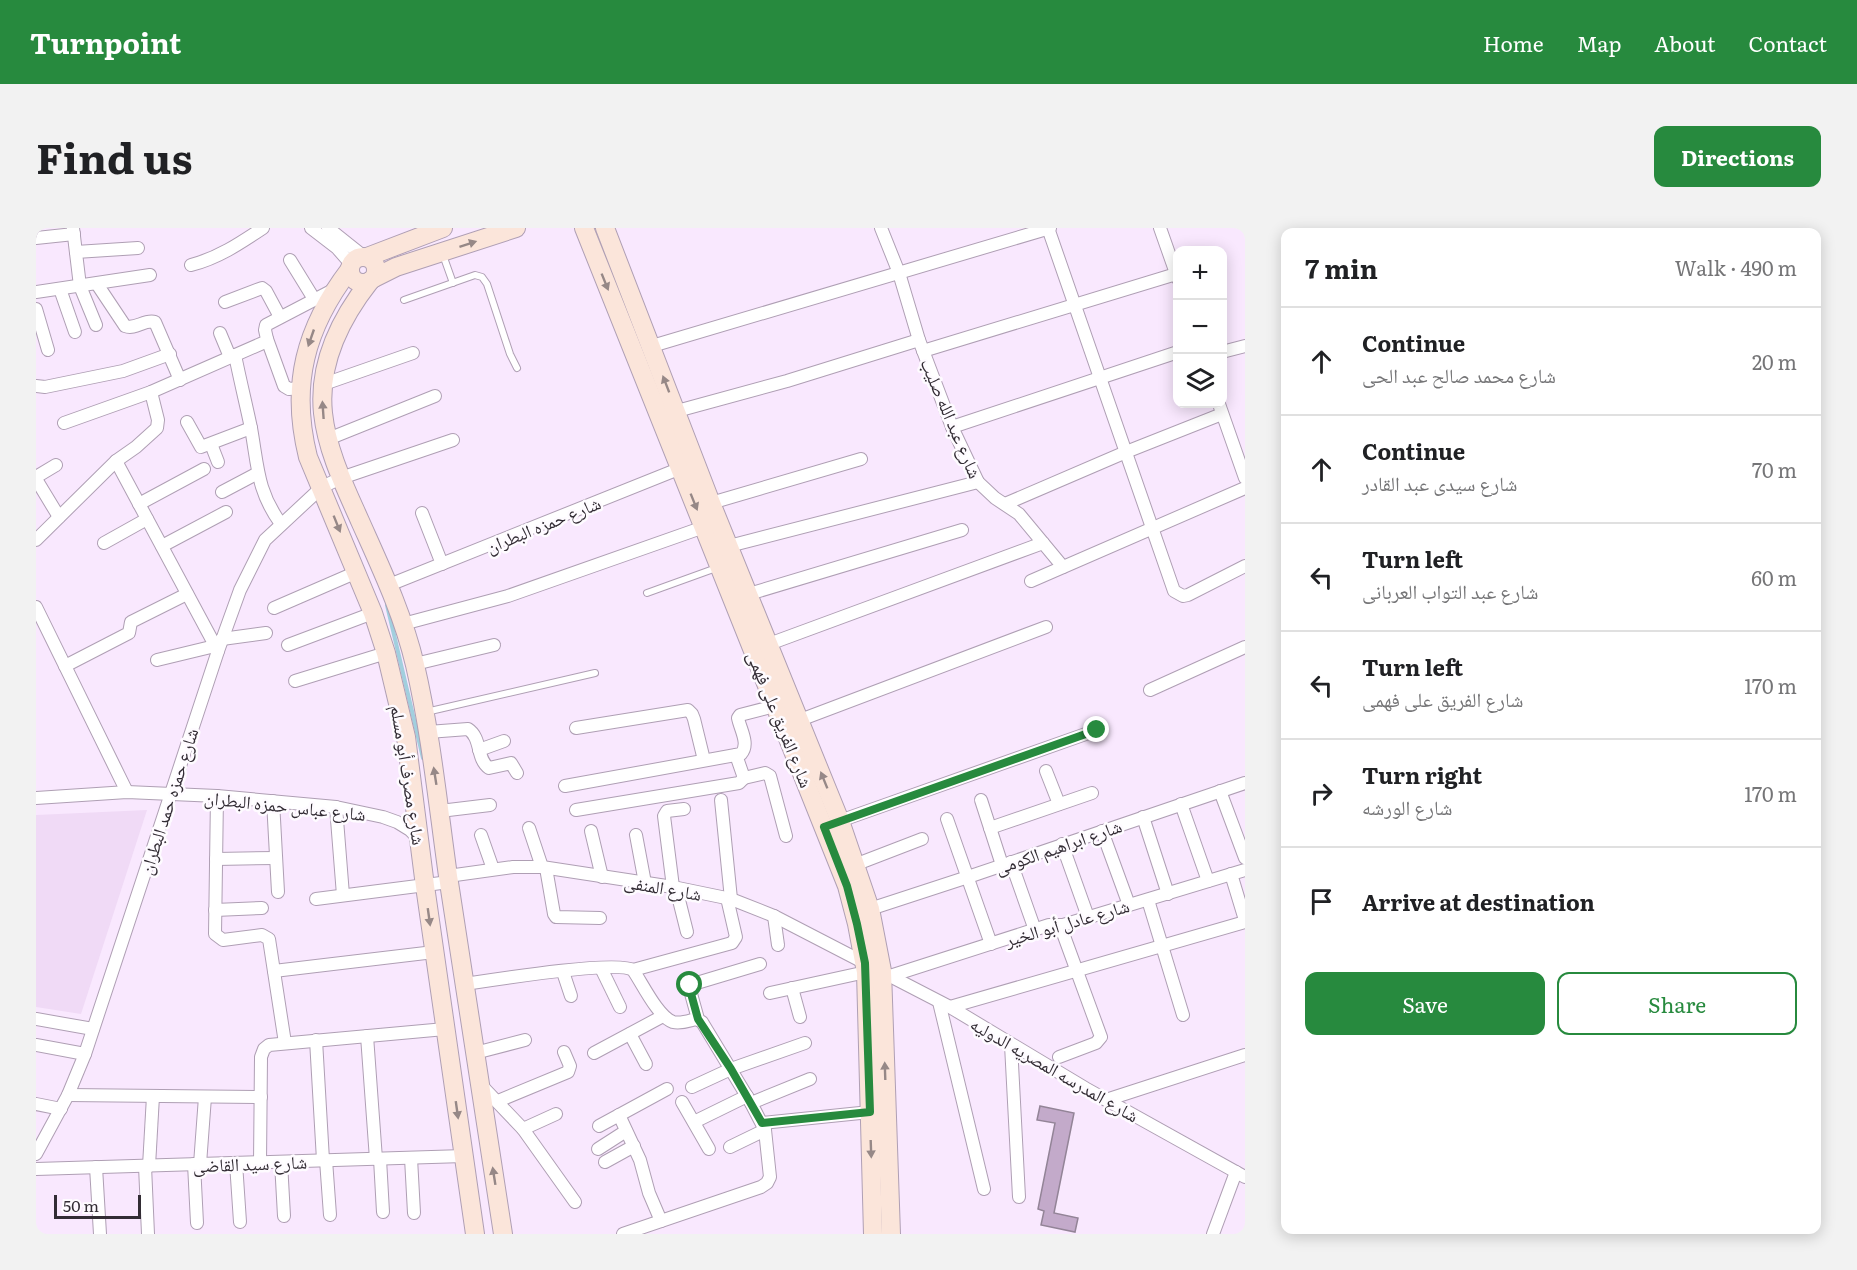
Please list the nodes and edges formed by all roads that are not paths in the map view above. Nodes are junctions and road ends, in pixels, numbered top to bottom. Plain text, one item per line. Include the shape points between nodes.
1 (263, 228) edge
2 (311, 228) edge
3 (328, 228) edge
4 (443, 228) edge
5 (516, 228) edge
6 (584, 228) edge
7 (605, 228) edge
8 (881, 228) edge
9 (1049, 228) edge
10 (1160, 228) edge
11 (74, 231) edge
12 (36, 238) edge
13 (138, 248) dead end
14 (76, 252) junction
15 (442, 252) junction
16 (290, 260) dead end
17 (358, 262) junction
18 (191, 265) dead end
19 (1173, 265) edge
20 (899, 273) junction
21 (150, 275) dead end
22 (1173, 278) edge
23 (372, 280) junction
24 (453, 283) junction
25 (97, 284) junction
26 (80, 286) junction
27 (60, 289) junction
28 (335, 289) junction
29 (36, 292) edge
30 (314, 299) junction
31 (404, 300) dead end
32 (225, 302) dead end
33 (1074, 304) junction
34 (36, 309) edge
35 (280, 317) junction
36 (96, 325) dead end
37 (75, 332) dead end
38 (220, 333) dead end
39 (267, 339) junction
40 (651, 346) junction
41 (921, 346) junction
42 (1245, 346) edge
43 (48, 350) dead end
44 (1227, 351) edge
45 (413, 353) dead end
46 (170, 354) junction
47 (1173, 354) edge
48 (233, 356) junction
49 (517, 368) dead end
50 (1100, 378) junction
51 (180, 380) junction
52 (324, 384) junction
53 (36, 386) edge
54 (300, 388) junction
55 (152, 392) junction
56 (435, 396) dead end
57 (1220, 409) edge
58 (677, 411) junction
59 (188, 422) dead end
60 (64, 423) dead end
61 (952, 427) junction
62 (251, 428) junction
63 (328, 439) junction
64 (453, 440) dead end
65 (211, 444) junction
66 (1126, 452) junction
67 (1240, 452) edge
68 (861, 459) dead end
69 (116, 461) junction
70 (219, 462) dead end
71 (56, 465) dead end
72 (688, 465) junction
73 (204, 469) dead end
74 (258, 473) junction
75 (36, 478) edge
76 (341, 478) junction
77 (1245, 478) edge
78 (978, 482) junction
79 (322, 488) junction
80 (1245, 488) edge
81 (222, 492) dead end
82 (711, 503) junction
83 (139, 504) junction
84 (1005, 504) junction
85 (226, 512) dead end
86 (422, 513) dead end
87 (59, 517) junction
88 (147, 519) junction
89 (281, 524) junction
90 (704, 528) junction
91 (1153, 528) junction
92 (962, 530) dead end
93 (36, 540) edge
94 (104, 543) dead end
95 (1043, 543) junction
96 (162, 546) junction
97 (729, 546) junction
98 (442, 564) junction
99 (719, 566) junction
100 (1245, 566) edge
101 (1063, 567) junction
102 (357, 572) junction
103 (1031, 581) dead end
104 (389, 585) junction
105 (647, 593) dead end
106 (187, 594) junction
107 (748, 594) junction
108 (36, 607) edge
109 (274, 608) dead end
110 (373, 613) junction
111 (403, 624) junction
112 (1046, 627) dead end
113 (266, 633) dead end
114 (218, 645) junction
115 (288, 645) dead end
116 (494, 645) dead end
117 (769, 645) junction
118 (1245, 647) edge
119 (386, 653) junction
120 (157, 660) dead end
121 (415, 664) junction
122 (65, 666) junction
123 (595, 673) dead end
124 (295, 681) dead end
125 (1150, 690) dead end
126 (780, 702) junction
127 (424, 712) junction
128 (800, 720) junction
129 (576, 728) dead end
130 (1097, 730) dead end
131 (428, 732) junction
132 (504, 741) dead end
133 (479, 750) junction
134 (736, 754) junction
135 (704, 760) junction
136 (1046, 771) dead end
137 (517, 773) dead end
138 (744, 778) junction
139 (1245, 783) edge
140 (565, 786) dead end
141 (1220, 791) junction
142 (127, 792) junction
143 (1092, 793) dead end
144 (171, 794) junction
145 (217, 796) junction
146 (36, 798) edge
147 (721, 800) dead end
148 (981, 800) dead end
149 (273, 801) junction
150 (1059, 804) junction
151 (1181, 804) junction
152 (490, 805) dead end
153 (336, 807) junction
154 (684, 809) dead end
155 (576, 810) dead end
156 (440, 814) junction
157 (1143, 817) junction
158 (416, 819) junction
159 (947, 819) dead end
160 (832, 824) junction
161 (529, 828) dead end
162 (990, 828) junction
163 (591, 831) dead end
164 (1102, 831) junction
165 (481, 835) dead end
166 (636, 835) dead end
167 (786, 836) dead end
168 (922, 839) dead end
169 (419, 840) junction
170 (1062, 844) junction
171 (276, 858) junction
172 (1245, 858) edge
173 (216, 859) junction
174 (856, 864) junction
175 (1006, 864) junction
176 (544, 867) junction
177 (493, 869) junction
178 (1245, 870) edge
179 (1231, 874) junction
180 (602, 877) junction
181 (968, 878) junction
182 (448, 879) junction
183 (1208, 881) junction
184 (645, 883) junction
185 (424, 886) junction
186 (674, 887) junction
187 (278, 892) dead end
188 (1168, 894) junction
189 (344, 895) junction
190 (316, 899) dead end
191 (729, 899) junction
192 (1148, 900) junction
193 (1129, 905) junction
194 (262, 908) dead end
195 (870, 909) junction
196 (215, 910) junction
197 (774, 916) junction
198 (1088, 917) junction
199 (600, 918) dead end
200 (1245, 921) edge
201 (1060, 925) junction
202 (1035, 930) junction
203 (687, 932) dead end
204 (991, 944) junction
205 (778, 945) dead end
206 (1162, 946) junction
207 (434, 952) junction
208 (760, 964) dead end
209 (601, 968) junction
210 (633, 970) junction
211 (876, 970) junction
212 (1077, 970) junction
213 (274, 971) junction
214 (562, 972) junction
215 (465, 984) junction
216 (792, 988) junction
217 (770, 993) dead end
218 (571, 996) dead end
219 (945, 1004) junction
220 (620, 1007) dead end
221 (663, 1016) junction
222 (1183, 1016) dead end
223 (800, 1017) dead end
224 (698, 1019) junction
225 (36, 1020) edge
226 (93, 1029) junction
227 (445, 1029) junction
228 (630, 1034) junction
229 (367, 1036) junction
230 (316, 1040) junction
231 (525, 1040) dead end
232 (285, 1043) junction
233 (805, 1043) dead end
234 (36, 1046) edge
235 (1011, 1046) junction
236 (564, 1052) dead end
237 (475, 1053) junction
238 (594, 1053) dead end
239 (85, 1054) junction
240 (1245, 1055) edge
241 (1059, 1057) dead end
242 (646, 1064) dead end
243 (731, 1069) junction
244 (810, 1079) dead end
245 (480, 1084) junction
246 (692, 1087) dead end
247 (667, 1089) dead end
248 (68, 1095) junction
249 (153, 1096) junction
250 (205, 1097) junction
251 (261, 1097) junction
252 (749, 1100) junction
253 (1106, 1100) junction
254 (498, 1101) junction
255 (682, 1102) dead end
256 (36, 1104) edge
257 (61, 1109) junction
258 (870, 1112) junction
259 (556, 1114) dead end
260 (618, 1115) junction
261 (694, 1122) junction
262 (599, 1126) dead end
263 (763, 1126) junction
264 (523, 1129) junction
265 (626, 1131) junction
266 (634, 1146) junction
267 (730, 1147) dead end
268 (598, 1149) dead end
269 (710, 1149) dead end
270 (36, 1154) edge
271 (464, 1156) junction
272 (411, 1158) junction
273 (378, 1159) junction
274 (325, 1160) junction
275 (260, 1162) junction
276 (281, 1162) junction
277 (605, 1162) dead end
278 (236, 1163) junction
279 (197, 1164) junction
280 (147, 1166) junction
281 (96, 1167) junction
282 (36, 1169) edge
283 (1241, 1174) edge
284 (984, 1189) dead end
285 (1019, 1197) dead end
286 (575, 1202) dead end
287 (383, 1212) dead end
288 (414, 1213) dead end
289 (330, 1215) dead end
290 (284, 1216) dead end
291 (661, 1221) junction
292 (240, 1222) dead end
293 (197, 1223) dead end
294 (100, 1234) edge
295 (148, 1234) edge
296 (475, 1234) edge
297 (503, 1234) edge
298 (624, 1234) edge
299 (873, 1234) edge
300 (891, 1234) edge
301 (1213, 1234) edge

1 - 18 street via 226,252
2 - 17 street
3 - 17 street
4 - 17 street
15 -> 5 street
6 -> 72 street, شارع الفريق على فهمى
7 - 40 street, شارع الفريق على فهمى
8 - 20 street, شارع عبد الله صليب
9 - 20 street
9 - 33 street
10 - 19 street
11 - 12 street
11 - 14 street
13 - 14 street
14 - 26 street
15 - 23 street via 396,267
15 - 24 lane
16 - 30 street
17 - 23 street via 375,264
17 - 28 street, شارع مصرف أبو مسلم
20 - 40 street
20 - 41 street, شارع عبد الله صليب
21 - 25 street
22 - 33 street
23 - 52 street, شارع مصرف أبو مسلم via 356,299 334,340
24 - 31 lane
24 - 49 lane via 475,275 485,280
25 - 26 street
25 - 46 street via 125,326 155,322
26 - 27 street
26 - 36 street
27 - 29 street
27 - 37 street
28 - 30 street
28 -> 54 street, شارع مصرف أبو مسلم via 314,326
30 - 35 street
32 - 35 street via 262,288
33 - 41 street
33 - 50 street
34 - 43 street
35 - 39 street via 266,324
38 - 48 street
39 - 48 street
39 - 54 street via 284,386
58 -> 40 street, شارع الفريق على فهمى
41 - 58 street
41 - 61 street, شارع عبد الله صليب
42 - 44 street
45 - 52 street
46 - 51 street
46 - 53 street via 123,371
47 - 50 street
48 - 51 street
48 - 62 street
50 - 61 street
50 - 66 street
51 - 55 street
63 -> 52 street, شارع مصرف أبو مسلم via 323,412
54 - 79 street, شارع مصرف أبو مسلم via 303,435
55 - 60 street
55 - 69 street via 157,428
56 - 63 street
57 - 66 street
57 - 67 street
58 - 72 street, شارع الفريق على فهمى
59 - 65 street via 199,447
61 - 78 street, شارع عبد الله صليب
62 - 65 street
62 - 74 street
63 - 76 street, شارع مصرف أبو مسلم
64 - 76 street, شارع حمزه حمد البطران
65 - 70 street
66 - 84 street
66 - 91 street
67 - 77 street
68 - 82 street
69 - 83 street
69 - 87 street
71 - 75 street
72 - 82 street, شارع الفريق على فهمى
72 -> 90 street, شارع الفريق على فهمى
72 - 98 street, شارع حمزه البطران
73 - 83 street
74 - 81 street
74 - 89 street via 264,497
75 - 87 street
76 - 79 street, شارع حمزه حمد البطران
76 - 104 street, شارع مصرف أبو مسلم
78 - 84 street, شارع عبد الله صليب
78 - 97 street
79 - 89 street, شارع حمزه حمد البطران
79 -> 102 street, شارع مصرف أبو مسلم
80 - 91 street
82 - 97 street, شارع الفريق على فهمى
83 - 88 street
84 - 95 street, شارع عبد الله صليب
85 - 96 street
86 - 98 street
87 - 93 street
88 - 94 street
88 - 96 street
89 - 114 street, شارع حمزه حمد البطران via 265,540 251,565
90 - 99 street, شارع الفريق على فهمى
90 - 111 street via 508,596
91 - 100 street via 1178,594 1188,595
91 - 101 street
92 - 107 street
95 - 101 street, شارع عبد الله صليب
95 - 117 street
96 - 106 street
97 - 107 street, شارع الفريق على فهمى
98 - 104 street, شارع حمزه البطران
99 - 105 lane
99 - 126 street, شارع الفريق على فهمى
101 - 103 street
102 - 109 street
102 - 110 street, شارع مصرف أبو مسلم
104 - 111 street, شارع مصرف أبو مسلم
106 - 114 street
106 - 122 street via 131,622 129,633
107 - 117 street, شارع الفريق على فهمى
108 - 122 street
110 - 115 street
110 - 119 street, شارع مصرف أبو مسلم
111 - 121 street, شارع مصرف أبو مسلم
112 - 128 street
113 - 114 street
114 - 120 street
114 - 144 street, شارع حمزه حمد البطران
116 - 121 street
117 - 126 street, شارع الفريق على فهمى
118 - 125 street
119 - 124 street
119 - 158 street, شارع مصرف أبو مسلم via 406,737
121 - 127 street, شارع مصرف أبو مسلم
122 - 142 street
123 - 127 lane
126 - 128 street, شارع الفريق على فهمى
126 - 134 street via 740,715 745,750
126 - 160 street, شارع الفريق على فهمى
127 - 131 street, شارع مصرف أبو مسلم
160 -> 128 street, شارع الفريق على فهمى
129 - 135 street via 688,711 694,718
130 - 160 street
131 - 133 street via 468,729
156 -> 131 street, شارع مصرف أبو مسلم
132 - 133 street
133 - 137 street via 489,768 511,763
134 - 135 street
134 - 138 street
135 - 140 street
136 - 150 street
138 - 155 street via 739,783
138 - 167 street via 765,773 770,776
139 - 141 street, شارع ابراهيم الكومى
141 - 151 street, شارع ابراهيم الكومى
141 - 172 street
142 - 144 street, شارع عباس حمزه البطران
142 - 146 street, شارع عباس حمزه البطران
143 - 150 street
144 - 145 street, شارع عباس حمزه البطران
144 - 226 street, شارع حمزه حمد البطران
145 - 149 street, شارع عباس حمزه البطران
145 - 173 street
147 - 191 street
148 - 162 street
149 - 153 street, شارع عباس حمزه البطران
149 - 171 street
150 - 162 street
151 - 157 street, شارع ابراهيم الكومى
151 - 183 street
152 - 156 street
153 - 169 street, شارع عباس حمزه البطران via 397,822
153 - 189 street
154 - 186 street via 667,811 664,816
156 - 158 street
156 - 182 street, شارع مصرف أبو مسلم
157 - 164 street, شارع ابراهيم الكومى
157 - 188 street
158 - 169 street, شارع مصرف أبو مسلم
159 - 181 street
160 - 174 street, شارع الفريق على فهمى
160 - 211 street, شارع الفريق على فهمى via 857,924
161 - 176 street
162 - 175 street
163 - 180 street
164 - 170 street, شارع ابراهيم الكومى
164 - 193 street
165 - 177 street
166 - 184 street
168 - 174 street
169 - 185 street, شارع مصرف أبو مسلم
170 - 175 street, شارع ابراهيم الكومى
170 - 198 street
171 - 173 street
171 - 187 street
173 - 196 street
174 - 195 street, شارع الفريق على فهمى
175 - 181 street, شارع ابراهيم الكومى
175 - 202 street
176 - 177 street, شارع المنفى
176 - 180 street, شارع المنفى
176 - 199 street via 556,917
177 - 182 street, شارع المنفى
178 - 179 street, شارع عادل أبو الخير
179 - 183 street, شارع عادل أبو الخير
179 - 200 street
180 - 184 street, شارع المنفى
181 - 195 street, شارع ابراهيم الكومى
181 - 204 street
182 - 185 street, شارع المنفى
182 - 215 street, شارع مصرف أبو مسلم
183 - 188 street, شارع عادل أبو الخير
184 - 186 street, شارع المنفى
185 - 189 street, شارع المنفى
185 -> 207 street, شارع مصرف أبو مسلم
186 - 191 street, شارع المنفى
186 - 203 street
188 - 192 street, شارع عادل أبو الخير
189 - 190 street, شارع المنفى
191 - 197 street, شارع المنفى
191 - 210 street via 736,937 732,944
192 - 193 street, شارع عادل أبو الخير
192 - 206 street
193 - 198 street, شارع عادل أبو الخير
194 - 196 street
195 - 211 street, شارع الفريق على فهمى
196 - 213 street via 214,929 219,938 266,936
197 - 205 street
197 - 211 street, شارع المنفى
198 - 201 street, شارع عادل أبو الخير
200 - 206 street
201 - 202 street, شارع عادل أبو الخير
201 - 212 street
202 - 204 street, شارع عادل أبو الخير
204 - 211 street, شارع عادل أبو الخير
206 - 212 street
206 - 222 street
207 - 213 street
207 - 227 street, شارع مصرف أبو مسلم
208 - 224 street via 690,985
209 - 210 street via 618,966
209 - 214 street
209 - 220 street
210 - 221 street
211 - 216 street, شارع عادل أبو الخير
211 - 219 street, شارع المدرسه المصريه الدوليه
211 - 258 street, شارع الفريق على فهمى
300 -> 211 street, شارع الفريق على فهمى
212 - 219 street
212 - 241 street via 1101,1037 1096,1043
213 - 232 street
214 - 215 street
214 - 218 street
215 - 237 street, شارع مصرف أبو مسلم
216 - 217 street, شارع عادل أبو الخير
216 - 223 street
219 - 235 street, شارع المدرسه المصريه الدوليه
219 - 284 street
221 - 224 street via 680,1023
221 - 228 street
224 - 243 street
225 - 226 street
226 - 239 street, شارع حمزه حمد البطران
227 - 229 street
227 -> 271 street, شارع مصرف أبو مسلم
228 - 238 street
228 - 242 street
229 - 230 street
229 - 273 street
230 - 232 street
230 - 274 street
231 - 237 street
232 - 251 street via 264,1049
233 - 243 street
234 - 239 street
235 - 253 street, شارع المدرسه المصريه الدوليه
235 - 285 street
236 - 254 street via 570,1066 568,1072
237 - 245 street, شارع مصرف أبو مسلم
239 - 248 street, شارع حمزه حمد البطران
240 - 253 street
243 - 246 street
243 - 252 street
244 - 252 street
245 - 254 street
297 -> 245 street, شارع مصرف أبو مسلم
247 - 260 street
248 - 249 street
248 - 257 street, شارع حمزه حمد البطران
249 - 250 street
249 - 280 street
250 - 251 street
250 - 279 street
251 - 275 street
252 - 261 street
252 - 263 street
253 - 283 street, شارع المدرسه المصريه الدوليه
254 - 264 street
255 - 261 street
256 - 257 street
257 - 270 street, شارع حمزه حمد البطران
258 - 263 street
258 -> 299 street, شارع الفريق على فهمى
259 - 264 street
260 - 262 street
260 - 265 street
261 - 269 street
263 - 267 street
263 - 291 street via 770,1178 767,1183
264 - 286 street
265 - 266 street
265 - 268 street
266 - 277 street
266 - 291 street
271 - 272 street, شارع سيد القاضى
271 - 296 street, شارع مصرف أبو مسلم
272 - 273 street, شارع سيد القاضى
272 - 288 street
273 - 274 street, شارع سيد القاضى
273 - 287 street
274 - 276 street, شارع سيد القاضى
274 - 289 street
275 - 276 street, شارع سيد القاضى
275 - 278 street, شارع سيد القاضى
276 - 290 street
278 - 279 street, شارع سيد القاضى
278 - 292 street
279 - 280 street, شارع سيد القاضى
279 - 293 street
280 - 281 street, شارع سيد القاضى
280 - 295 street
281 - 282 street, شارع سيد القاضى
281 - 294 street
283 - 301 street
291 - 298 street

